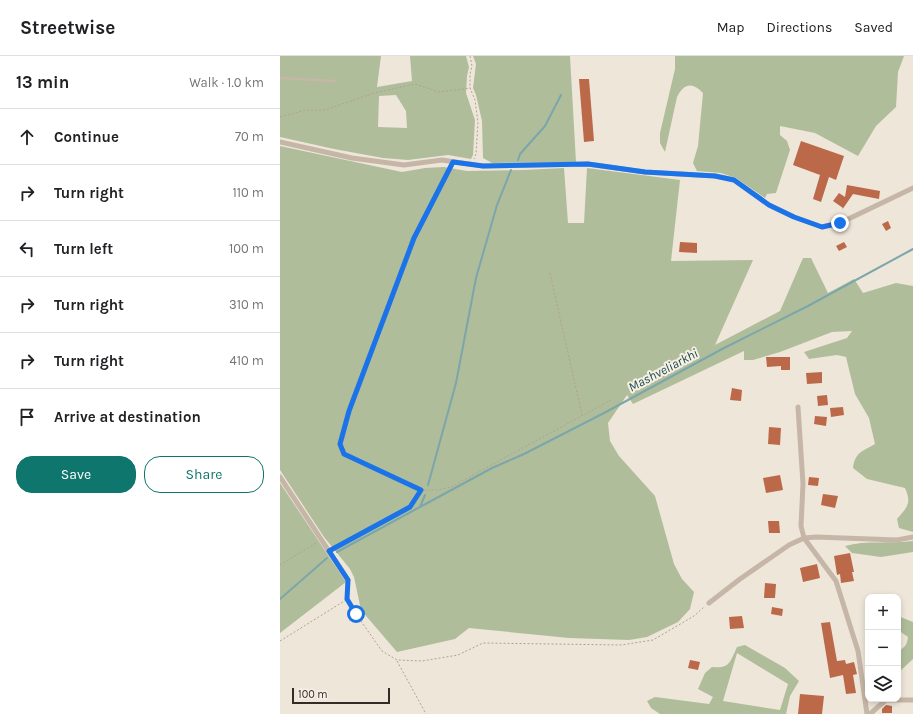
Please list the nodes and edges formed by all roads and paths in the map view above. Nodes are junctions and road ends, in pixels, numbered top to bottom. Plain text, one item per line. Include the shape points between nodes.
1 (470, 56) edge
2 (280, 78) edge
3 (334, 81) dead end
4 (470, 88) junction
5 (280, 116) edge
6 (280, 142) edge
7 (453, 162) junction
8 (472, 165) junction
9 (913, 188) edge
10 (550, 273) dead end
11 (611, 400) dead end
12 (798, 407) dead end
13 (583, 416) junction
14 (280, 477) edge
15 (421, 490) junction
16 (913, 537) edge
17 (804, 538) junction
18 (322, 539) junction
19 (329, 551) junction
20 (280, 565) edge
21 (348, 580) joint
22 (347, 599) junction
23 (709, 603) joint
24 (280, 641) edge
25 (397, 660) junction
26 (913, 700) edge
27 (426, 714) edge
28 (868, 714) edge

1 - 4 path
2 - 3 lane
4 - 5 path via 439,92 415,84 374,93 325,110 306,110
4 - 8 path via 478,122 476,154
6 - 7 street via 379,162
7 - 8 street
7 - 15 path via 414,238 349,411 340,444 344,454
8 - 9 street via 588,164 645,172 715,176 734,180 769,205 822,227 840,223
10 - 13 path
11 - 13 path
12 - 17 street via 803,484 800,526
13 - 15 path via 451,488
14 - 18 street
15 - 19 path via 410,507
16 - 17 street via 897,540
17 - 23 street via 740,578
17 - 28 street via 836,581 858,651
18 - 19 street
18 - 20 path
19 - 21 street
21 - 22 path
22 - 24 path
22 - 25 path via 382,651
23 - 25 path via 694,616 653,640 621,645 483,643 458,655 422,661
25 - 27 path
26 - 28 street via 886,700

